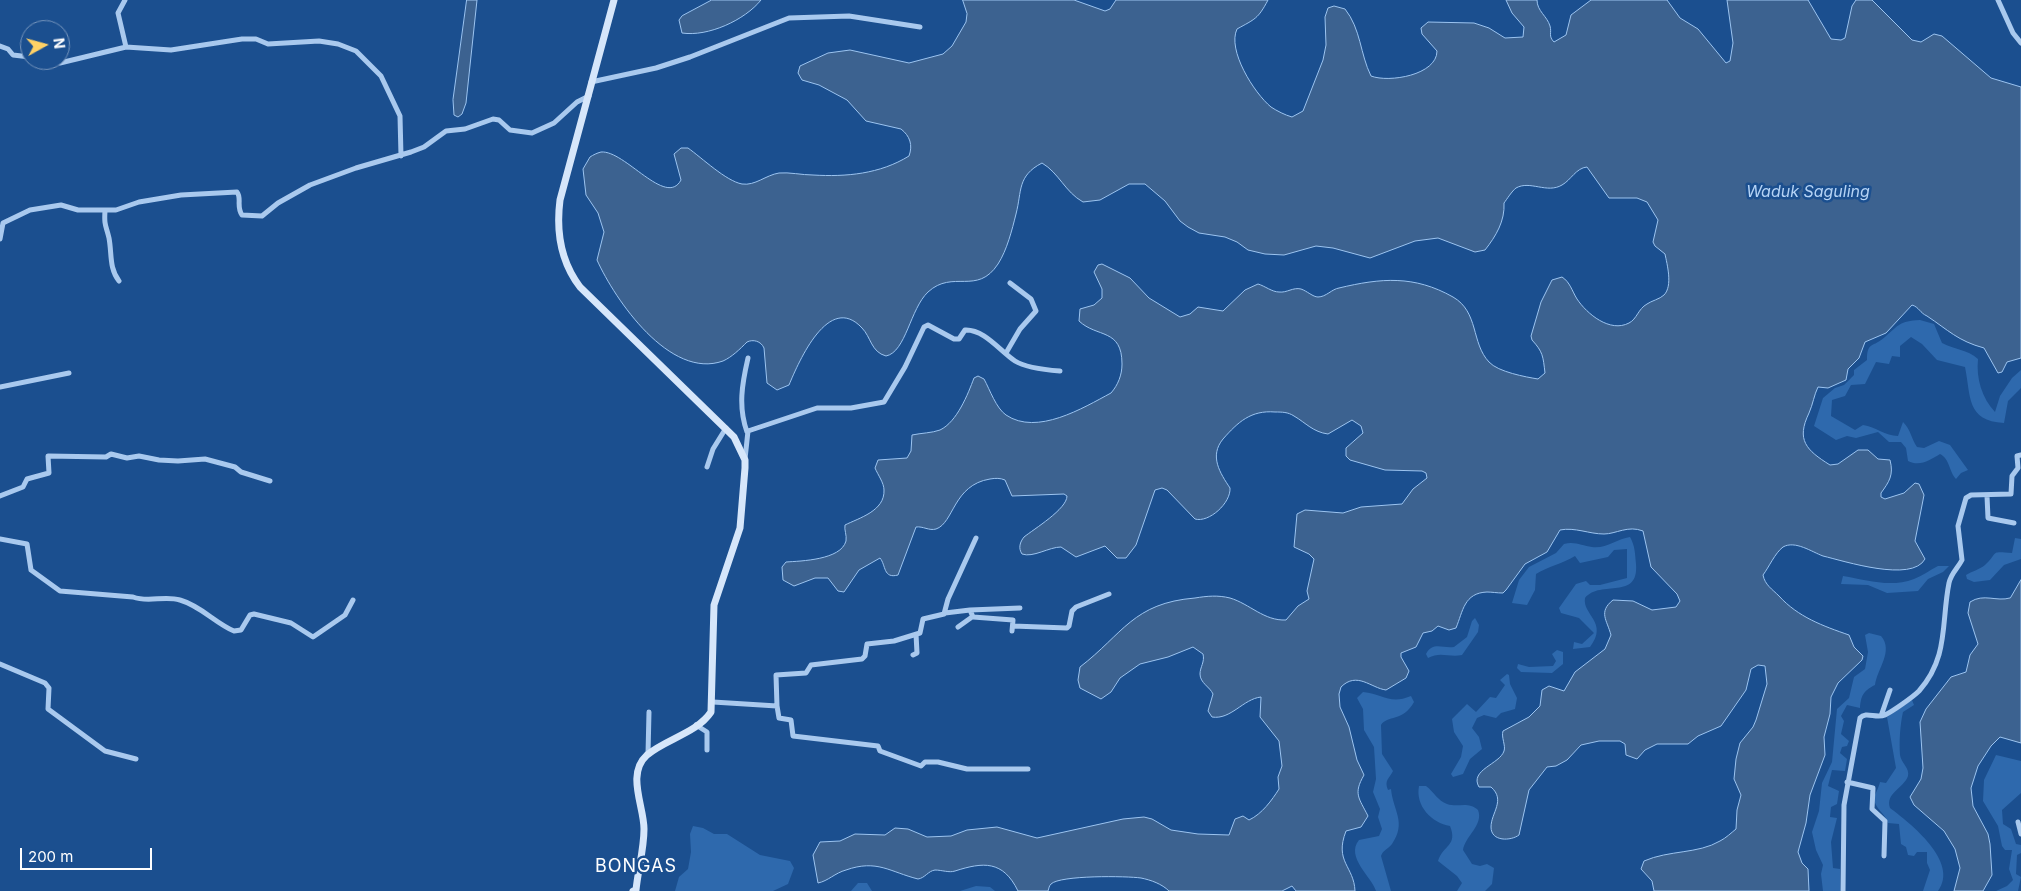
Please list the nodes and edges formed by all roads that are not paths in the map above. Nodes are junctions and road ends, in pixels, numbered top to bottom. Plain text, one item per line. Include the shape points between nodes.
1 (125, 0) edge
2 (614, 0) edge
3 (1998, 0) edge
4 (920, 27) dead end
5 (2021, 43) edge
6 (0, 46) edge
7 (126, 47) junction
8 (20, 56) edge
9 (70, 61) edge
10 (592, 82) junction
11 (589, 96) junction
12 (401, 156) junction
13 (105, 211) junction
14 (0, 239) edge
15 (120, 281) dead end
16 (1010, 283) dead end
17 (1006, 353) junction
18 (748, 358) dead end
19 (1060, 371) dead end
20 (69, 373) dead end
21 (0, 387) edge
22 (726, 428) junction
23 (747, 432) junction
24 (2021, 455) edge
25 (745, 460) junction
26 (707, 467) dead end
27 (270, 481) dead end
28 (0, 496) edge
29 (1987, 496) junction
30 (2014, 522) dead end
31 (976, 538) dead end
32 (0, 539) edge
33 (1109, 594) dead end
34 (353, 600) dead end
35 (970, 610) junction
36 (945, 613) junction
37 (972, 617) junction
38 (1013, 625) junction
39 (958, 626) dead end
40 (916, 634) junction
41 (912, 655) dead end
42 (0, 664) edge
43 (1890, 690) dead end
44 (713, 702) junction
45 (777, 706) junction
46 (649, 712) dead end
47 (1881, 716) junction
48 (696, 725) junction
49 (707, 750) dead end
50 (648, 754) junction
51 (136, 760) dead end
52 (1028, 769) dead end
53 (1847, 782) junction
54 (2018, 822) dead end
55 (2021, 834) edge
56 (1884, 856) dead end
57 (635, 891) edge
58 (1843, 891) edge

1 - 7 street via 118,13
2 - 10 main road
3 - 5 street via 2010,29
4 - 10 street via 853,16 798,16 656,68
6 - 8 street
7 - 9 street
7 - 12 street via 171,50 249,39 268,44 323,42 356,51 381,76 397,106
10 - 11 main road
11 - 12 street via 577,102 554,123 532,132 510,130 493,119 465,129 446,131 424,147
11 - 22 main road via 560,200 561,250 580,287
12 - 13 street via 322,179 278,202 262,216 242,215 238,207 239,195 233,191 189,194
13 - 14 street via 61,206 30,210 3,223
13 - 15 street via 104,226 109,237 111,263
16 - 17 street via 1032,299 1036,311 1020,328
17 - 19 street via 1019,363
17 - 23 street via 972,330 965,330 959,339 954,339 928,325 884,402 851,408 817,408
18 - 23 street via 740,402
20 - 21 street
22 - 25 main road
22 - 26 street
23 - 25 street
24 - 29 street via 2017,456 2018,468 2012,476 2011,494
25 - 44 main road via 740,528 714,605
27 - 28 street via 205,459 159,460 114,454 106,457 48,456 49,473 27,479 23,487
29 - 30 street via 1988,518
29 - 47 street via 1969,496 1958,526 1962,560 1949,583 1939,659 1917,692
31 - 36 street
32 - 34 street via 27,544 31,570 60,591 133,597 143,601 175,598 200,608 234,632 243,628 253,614 288,622 314,637 346,615
33 - 38 street via 1076,607 1068,627
35 - 36 street
35 - 37 street
35 - 38 street via 1016,607
36 - 40 street via 922,620 920,632
37 - 38 street
37 - 39 street
40 - 41 street via 917,653
40 - 45 street via 867,644 862,659 811,665 806,673 776,675
42 - 51 street via 45,683 49,688 48,710 82,735 108,753
43 - 47 street
44 - 45 street
44 - 48 main road via 709,715
45 - 52 street via 779,718 791,720 793,736 878,746 880,751 921,766 925,762 937,762 967,769
46 - 50 street
47 - 53 street via 1863,715 1860,718
48 - 49 street via 707,732
48 - 50 main road
50 - 57 main road via 637,778 644,828
53 - 56 street via 1872,788 1872,808 1885,821
53 - 58 street
54 - 55 street

